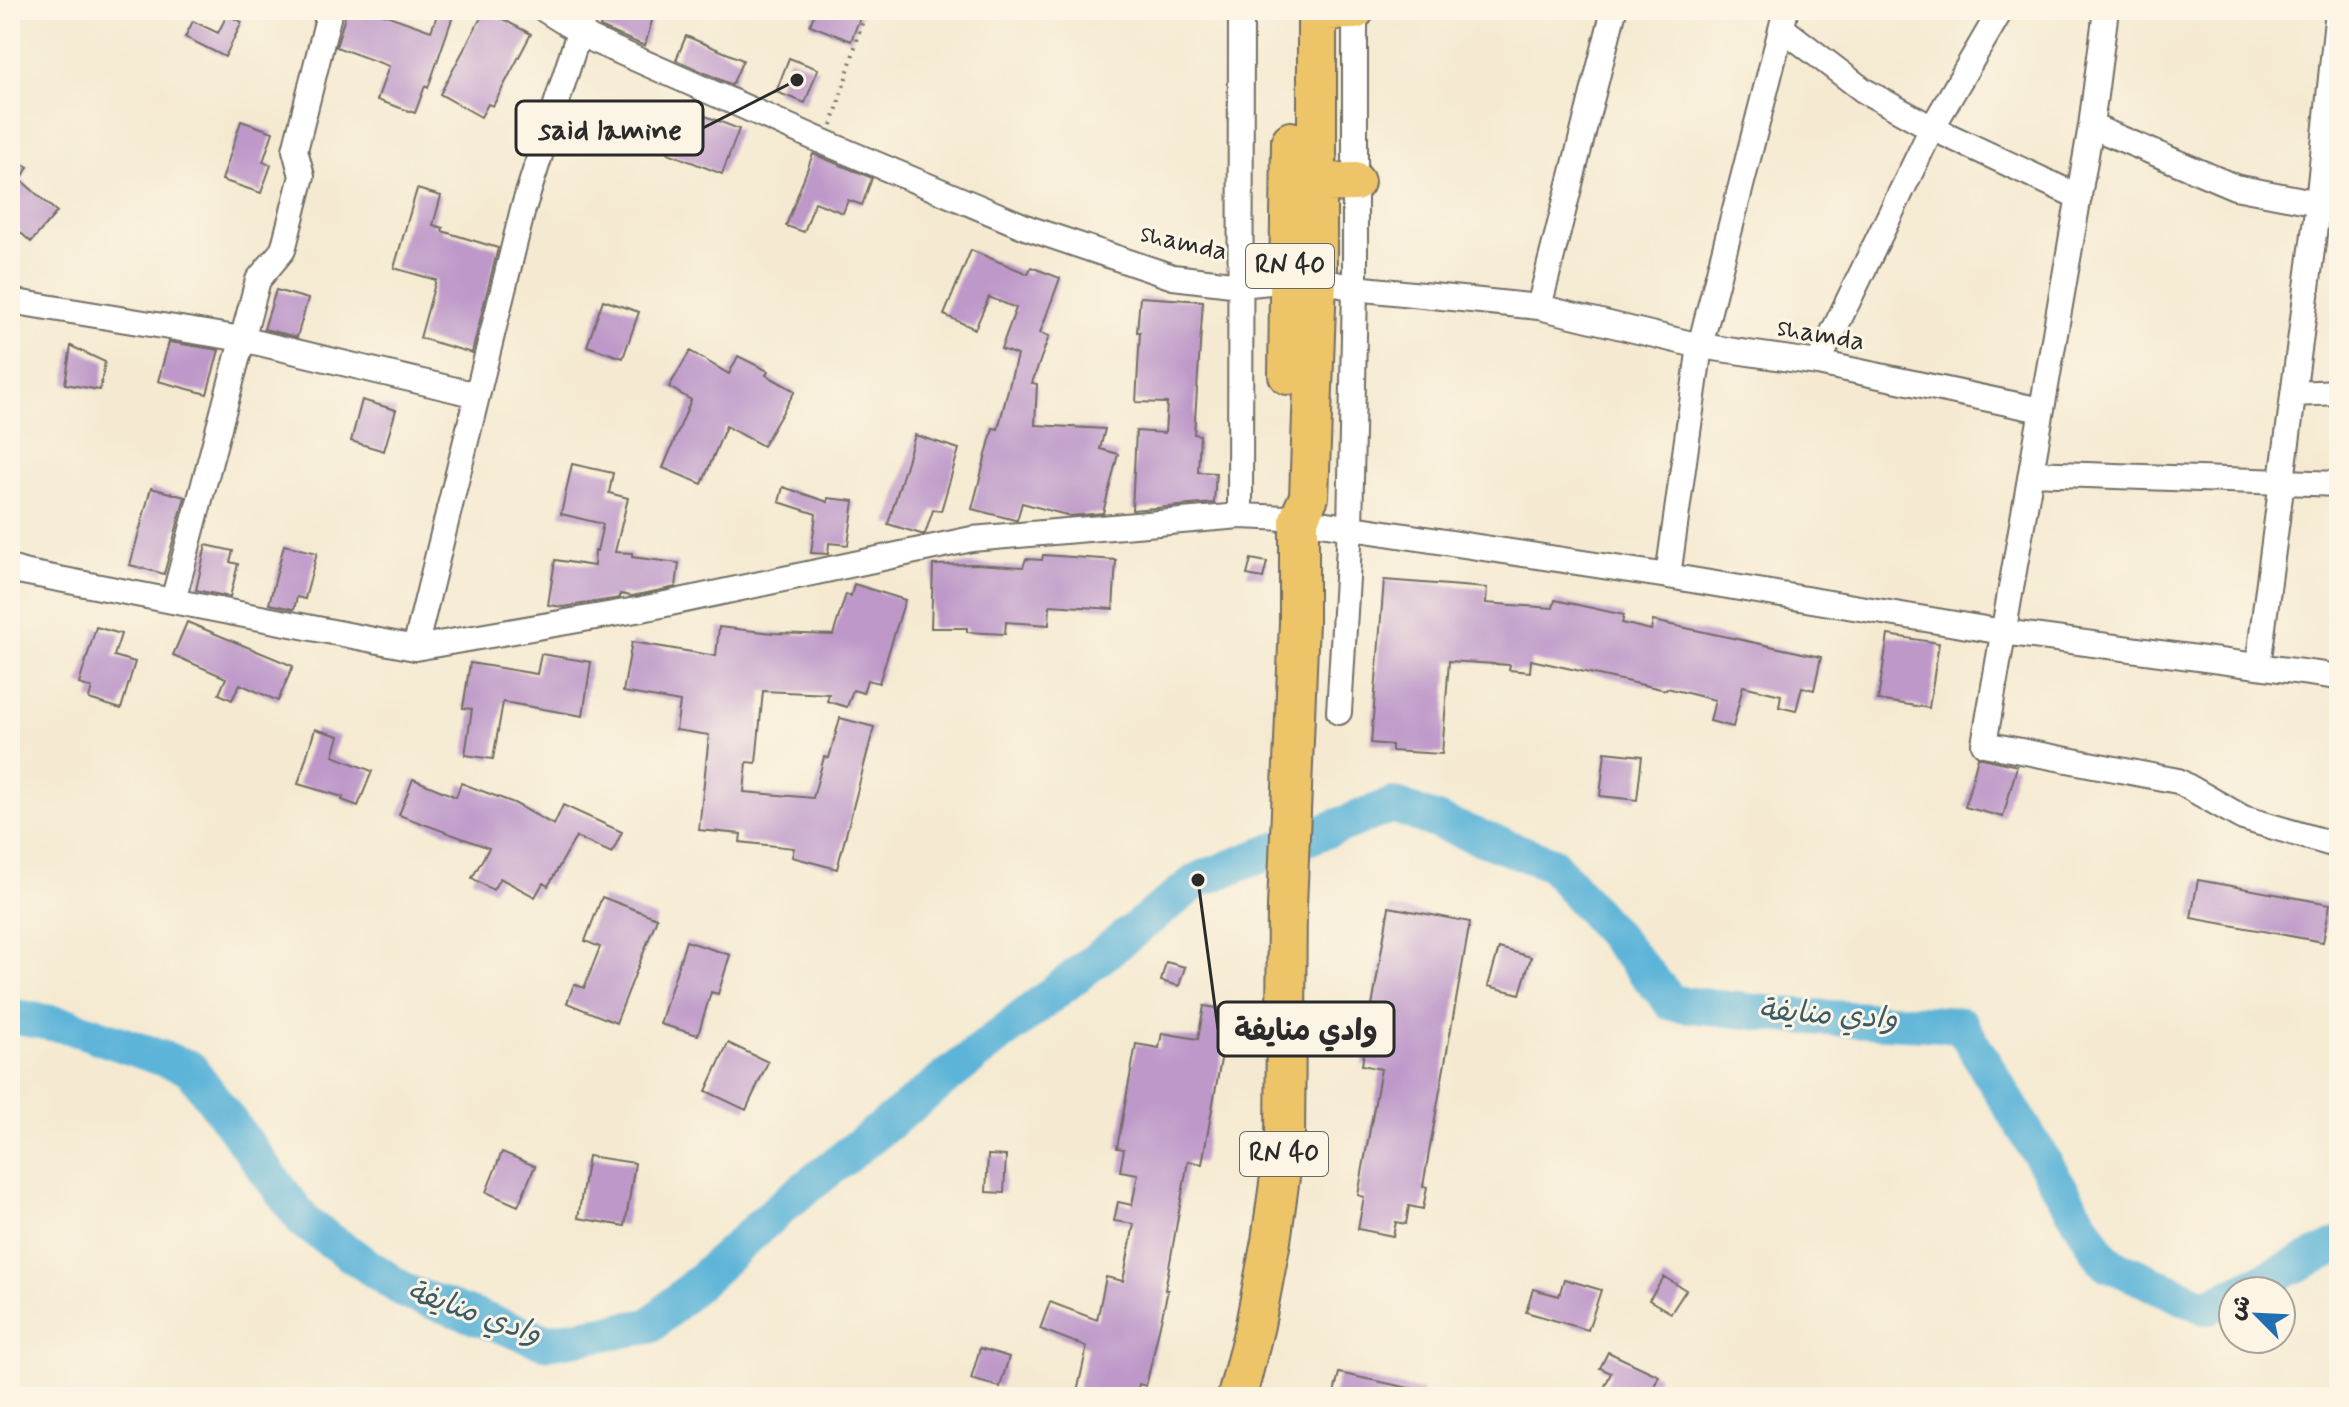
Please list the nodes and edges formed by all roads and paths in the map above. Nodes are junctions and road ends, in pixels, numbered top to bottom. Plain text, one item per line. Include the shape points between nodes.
1 (330, 10) edge
2 (545, 10) edge
3 (866, 10) edge
4 (1241, 10) edge
5 (1293, 10) edge
6 (1317, 10) edge
7 (1355, 10) edge
8 (1614, 10) edge
9 (2001, 10) edge
10 (2106, 10) edge
11 (2338, 10) edge
12 (1784, 19) edge
13 (582, 21) edge
14 (2091, 126) junction
15 (1932, 128) junction
16 (826, 143) junction
17 (1355, 182) junction
18 (1317, 183) junction
19 (2079, 197) junction
20 (2328, 205) edge
21 (1303, 280) junction
22 (1240, 285) junction
23 (1355, 288) junction
24 (10, 301) edge
25 (1539, 307) junction
26 (242, 339) junction
27 (1700, 346) junction
28 (1818, 363) junction
29 (2339, 392) edge
30 (2293, 394) junction
31 (477, 395) junction
32 (2041, 410) junction
33 (2031, 473) junction
34 (2281, 483) junction
35 (2339, 484) edge
36 (1240, 516) junction
37 (1299, 519) junction
38 (1350, 528) junction
39 (10, 568) edge
40 (1668, 576) junction
41 (173, 601) junction
42 (2003, 632) junction
43 (415, 648) junction
44 (2258, 666) junction
45 (2339, 677) edge
46 (1339, 712) dead end
47 (2339, 846) edge
48 (1237, 1397) edge

1 - 26 street via 295,150 302,176 283,250 258,280
2 - 13 street, shamda
3 - 16 path
4 - 22 street
5 - 21 main road, RN 40
6 - 7 main road
6 - 18 main road, RN 40
7 - 17 street
8 - 25 street
9 - 15 street
10 - 14 street
11 - 20 street
12 - 15 street via 1863,90
12 - 27 street
13 - 16 street, shamda via 591,39
13 - 31 street via 523,209
14 - 19 street
14 - 20 street via 2235,187
15 - 19 street
15 - 28 street
16 - 22 street, shamda via 1028,228 1173,277
17 - 18 main road
17 - 23 street
18 - 21 main road, RN 40
19 - 32 street
20 - 30 street
21 - 22 street, shamda
21 - 23 street, shamda
21 - 37 main road, RN 40 via 1287,496
22 - 36 street
23 - 25 street, shamda
23 - 38 street
24 - 26 street
25 - 27 street, shamda
26 - 31 street
26 - 41 street
27 - 28 street, shamda
27 - 40 street
28 - 32 street, shamda
29 - 30 street
30 - 34 street
31 - 43 street
32 - 33 street
33 - 34 street
33 - 42 street
34 - 35 street
34 - 44 street
36 - 37 street
36 - 43 street via 972,539 642,609
37 - 38 street
37 - 48 main road, RN 40 via 1285,1141 1271,1241
38 - 40 street
38 - 46 street
39 - 41 street
40 - 42 street
41 - 43 street
42 - 44 street
42 - 47 street via 1984,744 2178,781 2243,818
44 - 45 street

